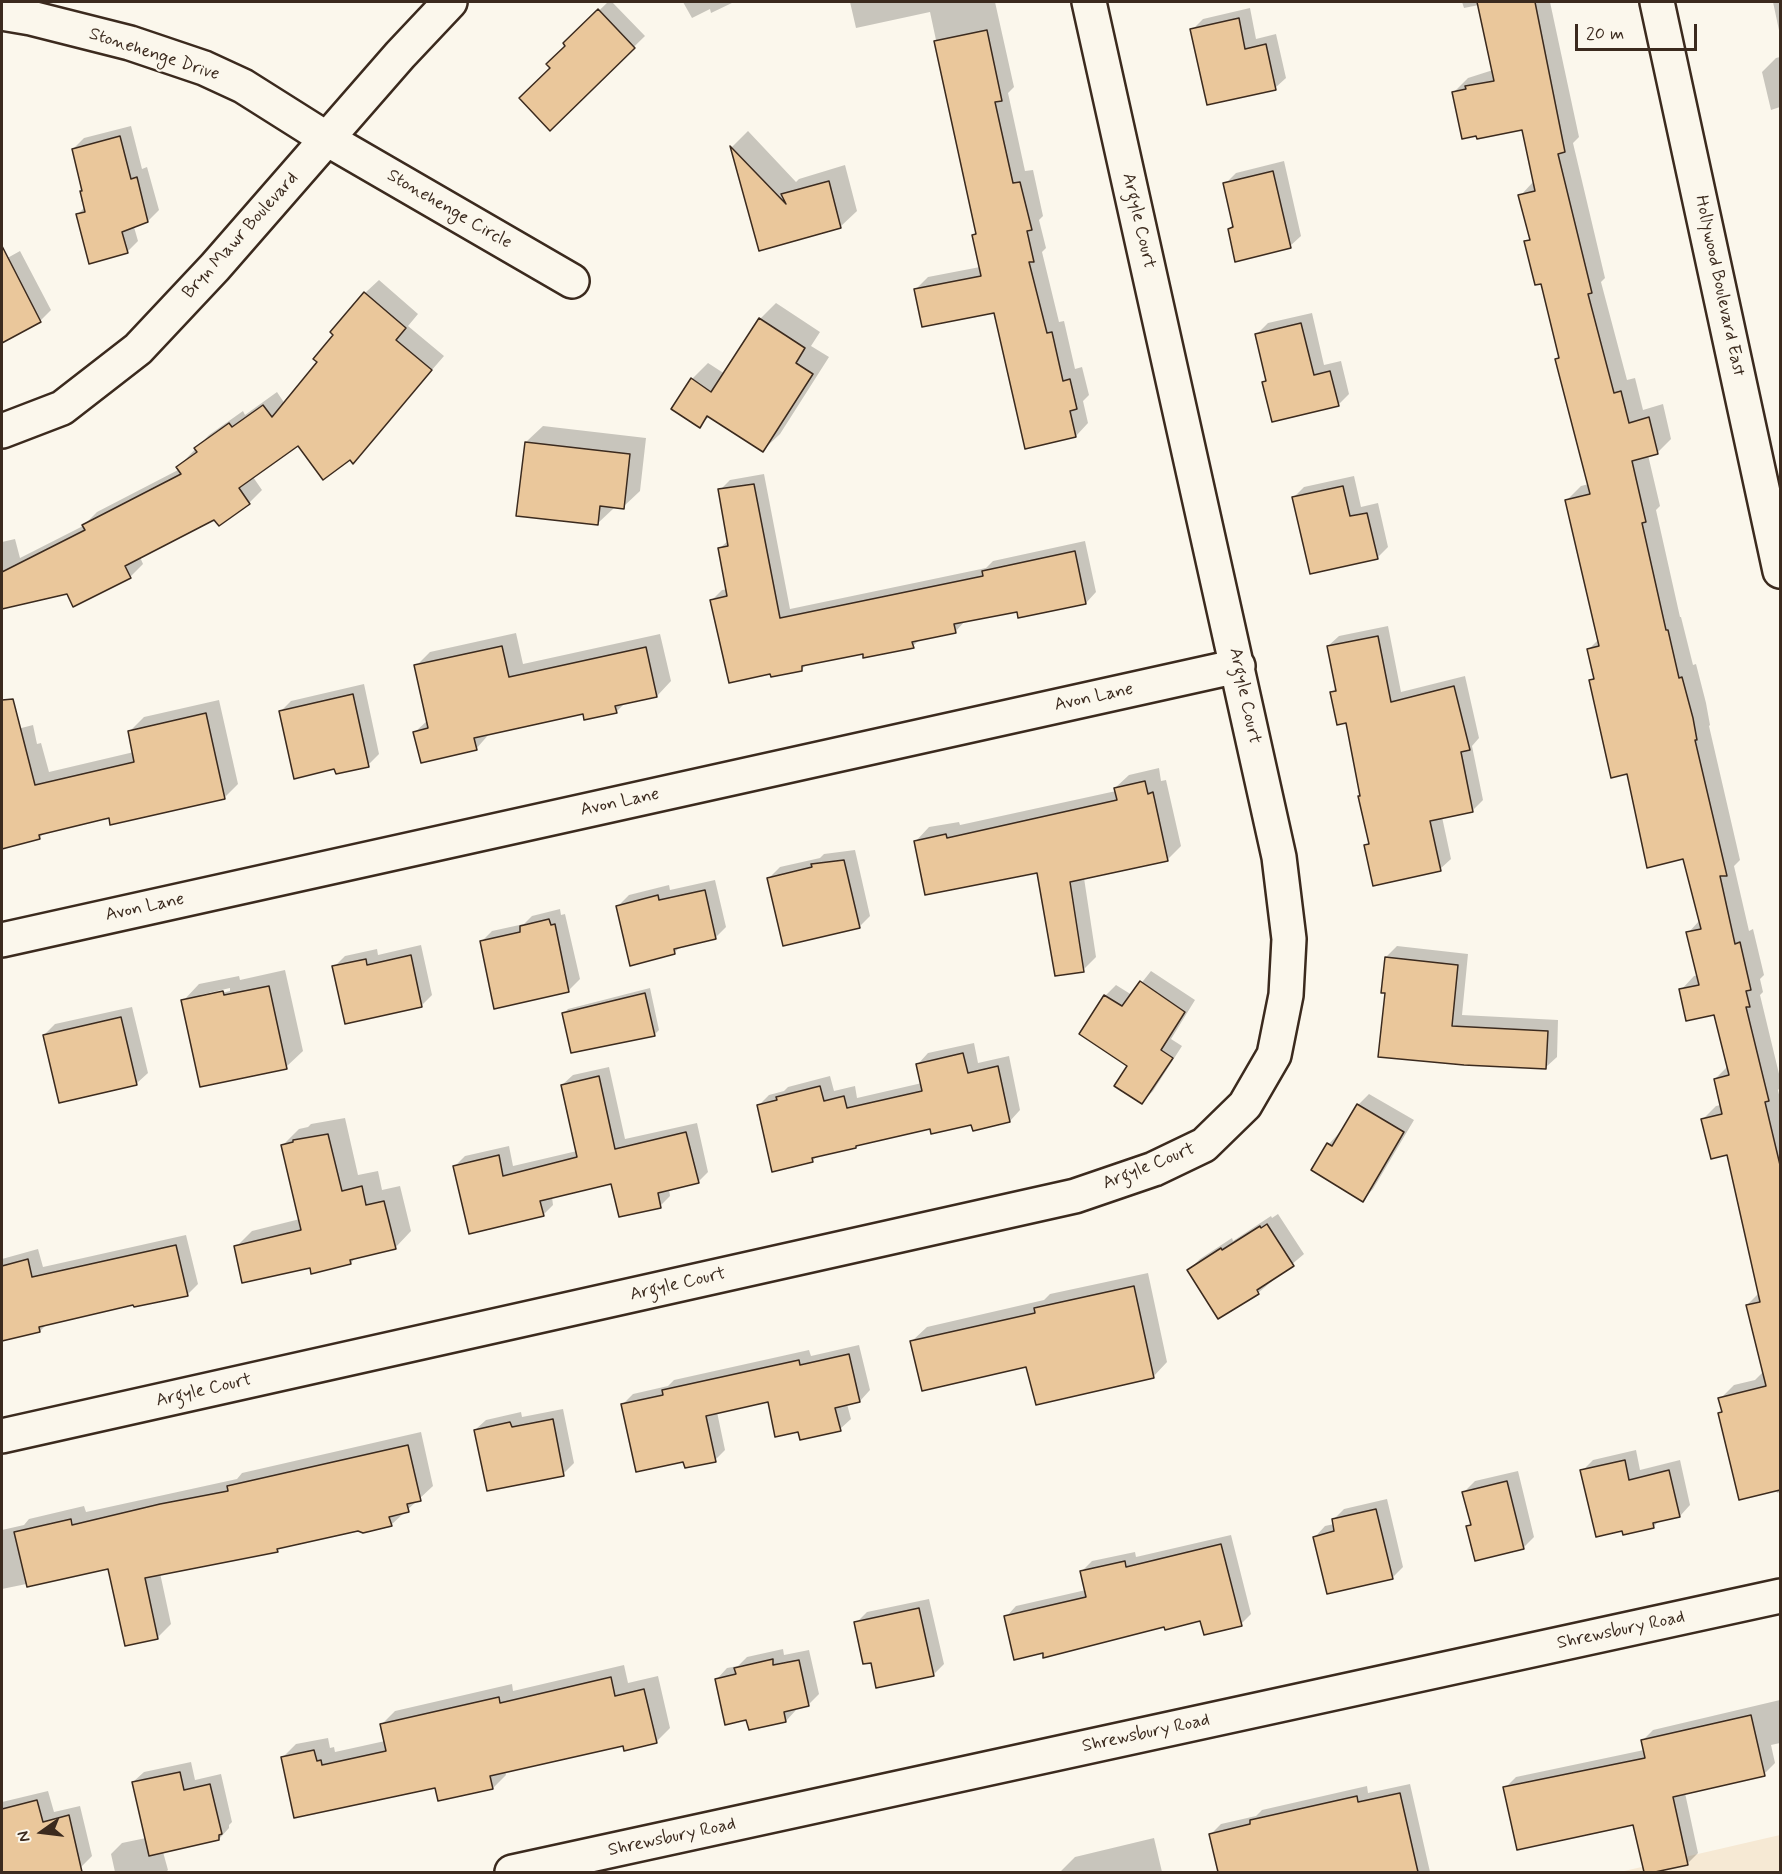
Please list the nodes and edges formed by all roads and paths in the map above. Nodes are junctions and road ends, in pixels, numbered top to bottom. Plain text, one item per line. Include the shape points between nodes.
1 (450, 2) edge
2 (1089, 2) edge
3 (1656, 2) edge
4 (2, 13) edge
5 (327, 139) junction
6 (572, 281) dead end
7 (2, 431) edge
8 (1775, 522) edge
9 (1780, 571) edge
10 (1238, 666) junction
11 (2, 940) edge
12 (2, 1436) edge
13 (1780, 1596) edge
14 (512, 1872) edge

1 - 5 street, Bryn Mawr Boulevard
2 - 10 street, Argyle Court
3 - 8 street, Hollywood Boulevard East
4 - 5 street, Stonehenge Drive via 130,43 204,68 243,86
5 - 6 street, Stonehenge Circle
5 - 7 street, Bryn Mawr Boulevard via 216,267 138,349 62,408
8 - 9 street, Hollywood Boulevard East
10 - 11 street, Avon Lane
10 - 12 street, Argyle Court via 1279,857 1289,939 1286,995 1274,1055 1245,1106 1204,1145 1154,1169 1075,1196
13 - 14 street, Shrewsbury Road

